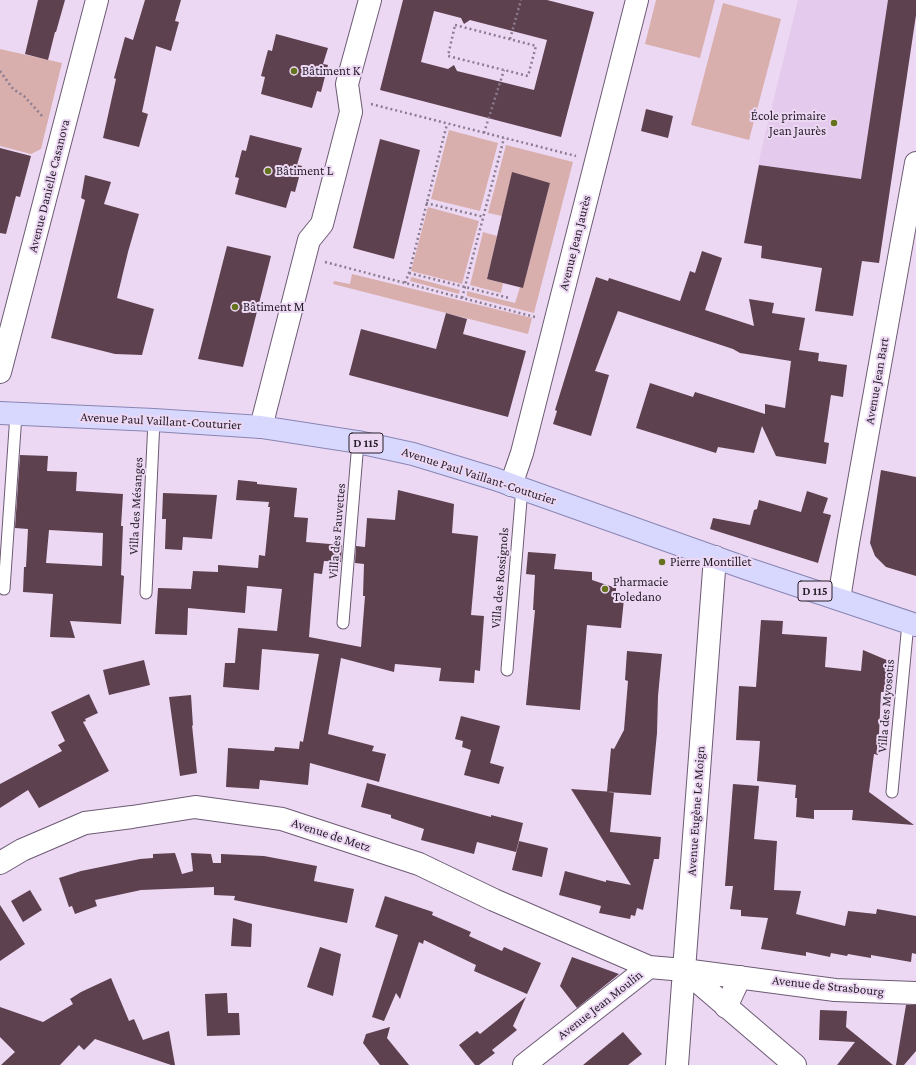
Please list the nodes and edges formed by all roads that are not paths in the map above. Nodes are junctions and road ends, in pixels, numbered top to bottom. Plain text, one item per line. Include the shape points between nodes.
1 (97, 0) edge
2 (370, 0) edge
3 (636, 0) edge
4 (916, 164) edge
5 (1, 365) edge
6 (8, 414) edge
7 (154, 420) junction
8 (261, 426) junction
9 (358, 442) junction
10 (516, 486) junction
11 (715, 557) junction
12 (4, 589) dead end
13 (146, 593) dead end
14 (839, 599) junction
15 (343, 623) dead end
16 (912, 624) edge
17 (507, 670) dead end
18 (892, 792) dead end
19 (0, 863) edge
20 (649, 967) junction
21 (684, 970) junction
22 (740, 977) junction
23 (916, 993) edge
24 (726, 1007) junction
25 (524, 1065) edge
26 (677, 1065) edge
27 (795, 1065) edge

1 - 5 street, Avenue Danielle Casanova
2 - 8 street via 347,84 351,112 322,224 309,240
3 - 10 street, Avenue Jean Jaurès via 522,453
4 - 14 street, Avenue Jean Bart
6 - 7 main road, Avenue Paul Vaillant-Couturier / D 115
6 - 12 lane
7 - 8 main road, Avenue Paul Vaillant-Couturier / D 115
7 - 13 lane, Villa des Mésanges
8 - 9 main road, Avenue Paul Vaillant-Couturier / D 115
9 - 10 main road, Avenue Paul Vaillant-Couturier / D 115 via 413,454
9 - 15 lane, Villa des Fauvettes
10 - 11 main road, Avenue Paul Vaillant-Couturier / D 115
10 - 17 lane, Villa des Rossignols
11 - 14 main road, Avenue Paul Vaillant-Couturier / D 115
11 - 21 street, Avenue Eugène Le Moign
14 - 16 main road, Avenue Paul Vaillant-Couturier / D 115
16 - 18 lane, Villa des Myosotis
19 - 20 street, Avenue de Metz via 22,850 85,823 195,807 282,819 419,864 494,900
20 - 21 street, Avenue Jean Moulin
20 - 25 street, Avenue Jean Moulin
21 - 22 street, Avenue de Strasbourg
21 - 24 street
21 - 26 street, Avenue Eugène Le Moign
22 - 23 street, Avenue de Strasbourg via 835,990
22 - 24 street
24 - 27 street

